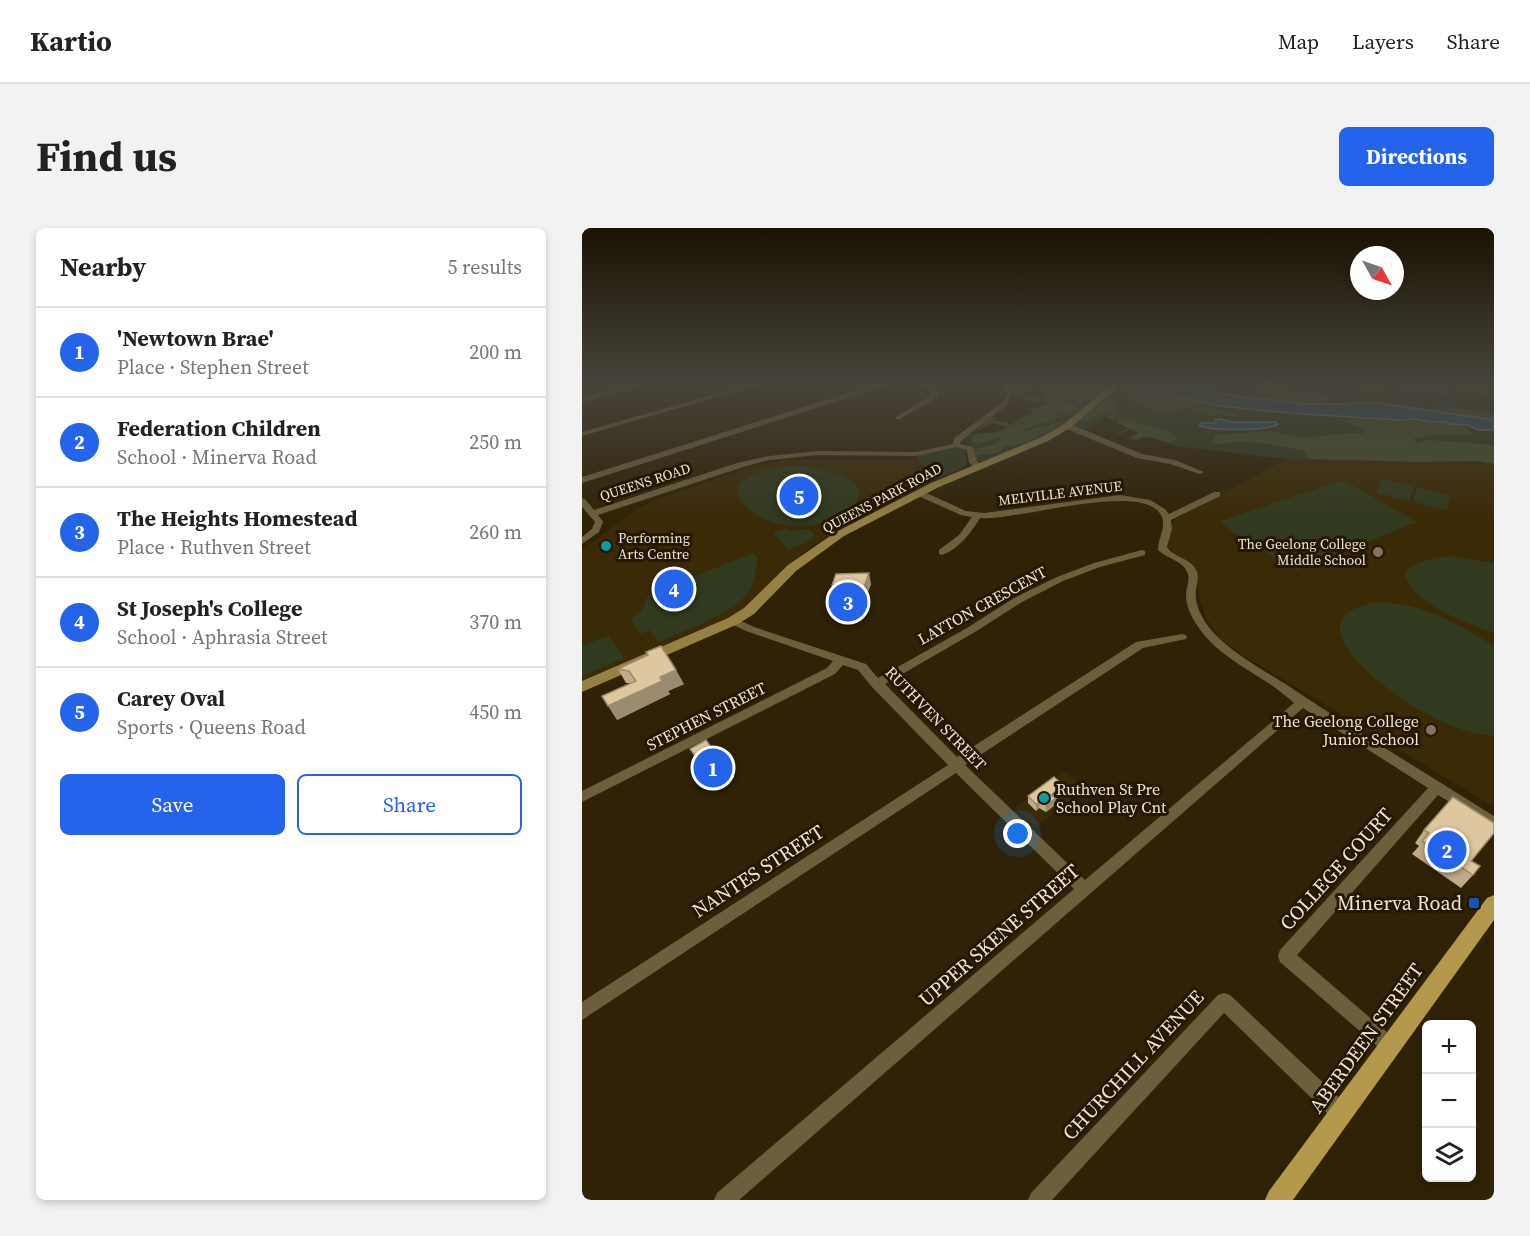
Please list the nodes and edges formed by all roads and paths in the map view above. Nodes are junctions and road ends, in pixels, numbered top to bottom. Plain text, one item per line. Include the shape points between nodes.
1 (598, 429) edge
2 (741, 429) edge
3 (971, 429) edge
4 (1062, 429) edge
5 (1075, 429) edge
6 (582, 434) edge
7 (956, 445) junction
8 (977, 466) junction
9 (1200, 472) dead end
10 (582, 480) edge
11 (919, 493) junction
12 (1217, 494) dead end
13 (582, 501) edge
14 (594, 513) junction
15 (977, 515) junction
16 (1166, 519) junction
17 (582, 541) edge
18 (942, 552) dead end
19 (1142, 553) dead end
20 (733, 621) junction
21 (1182, 637) dead end
22 (841, 660) junction
23 (876, 684) junction
24 (582, 687) edge
25 (1302, 702) junction
26 (957, 765) junction
27 (1437, 787) junction
28 (582, 797) edge
29 (1494, 823) edge
30 (1084, 889) junction
31 (1494, 904) edge
32 (582, 1012) edge
33 (1390, 1046) junction
34 (1341, 1113) junction
35 (724, 1200) edge
36 (1038, 1200) edge
37 (1278, 1200) edge

1 - 6 street
2 - 10 street
3 - 7 street
4 - 8 main road, QUEENS PARK ROAD
5 - 9 street via 1132,454
7 - 8 street via 970,449
7 - 14 street, QUEENS ROAD via 916,454 818,453 768,458
8 - 11 main road, QUEENS PARK ROAD
11 - 15 street, MELVILLE AVENUE via 957,511
11 - 20 main road, QUEENS PARK ROAD via 840,534 792,568 749,611
12 - 16 street
13 - 14 street
14 - 17 street, QUEENS ROAD via 598,527
15 - 16 street, MELVILLE AVENUE via 1003,515 1123,497 1151,503
15 - 18 street via 958,542
16 - 25 street via 1156,540 1160,551 1184,568 1185,604 1194,625 1225,656
19 - 23 street, LAYTON CRESCENT via 1060,579
20 - 22 street, RUTHVEN STREET
20 - 24 main road, QUEENS PARK ROAD
21 - 26 street, NANTES STREET via 1140,645
22 - 23 street, RUTHVEN STREET via 862,667
22 - 28 street, STEPHEN STREET via 831,671
23 - 26 street, RUTHVEN STREET
25 - 27 street
25 - 30 street, UPPER SKENE STREET
26 - 30 street, RUTHVEN STREET
26 - 32 street, NANTES STREET
27 - 29 street
27 - 33 street, COLLEGE COURT via 1286,957
30 - 35 street, UPPER SKENE STREET
31 - 33 main road, ABERDEEN STREET
33 - 34 main road, ABERDEEN STREET
34 - 36 street, CHURCHILL AVENUE via 1224,1001
34 - 37 main road, ABERDEEN STREET

